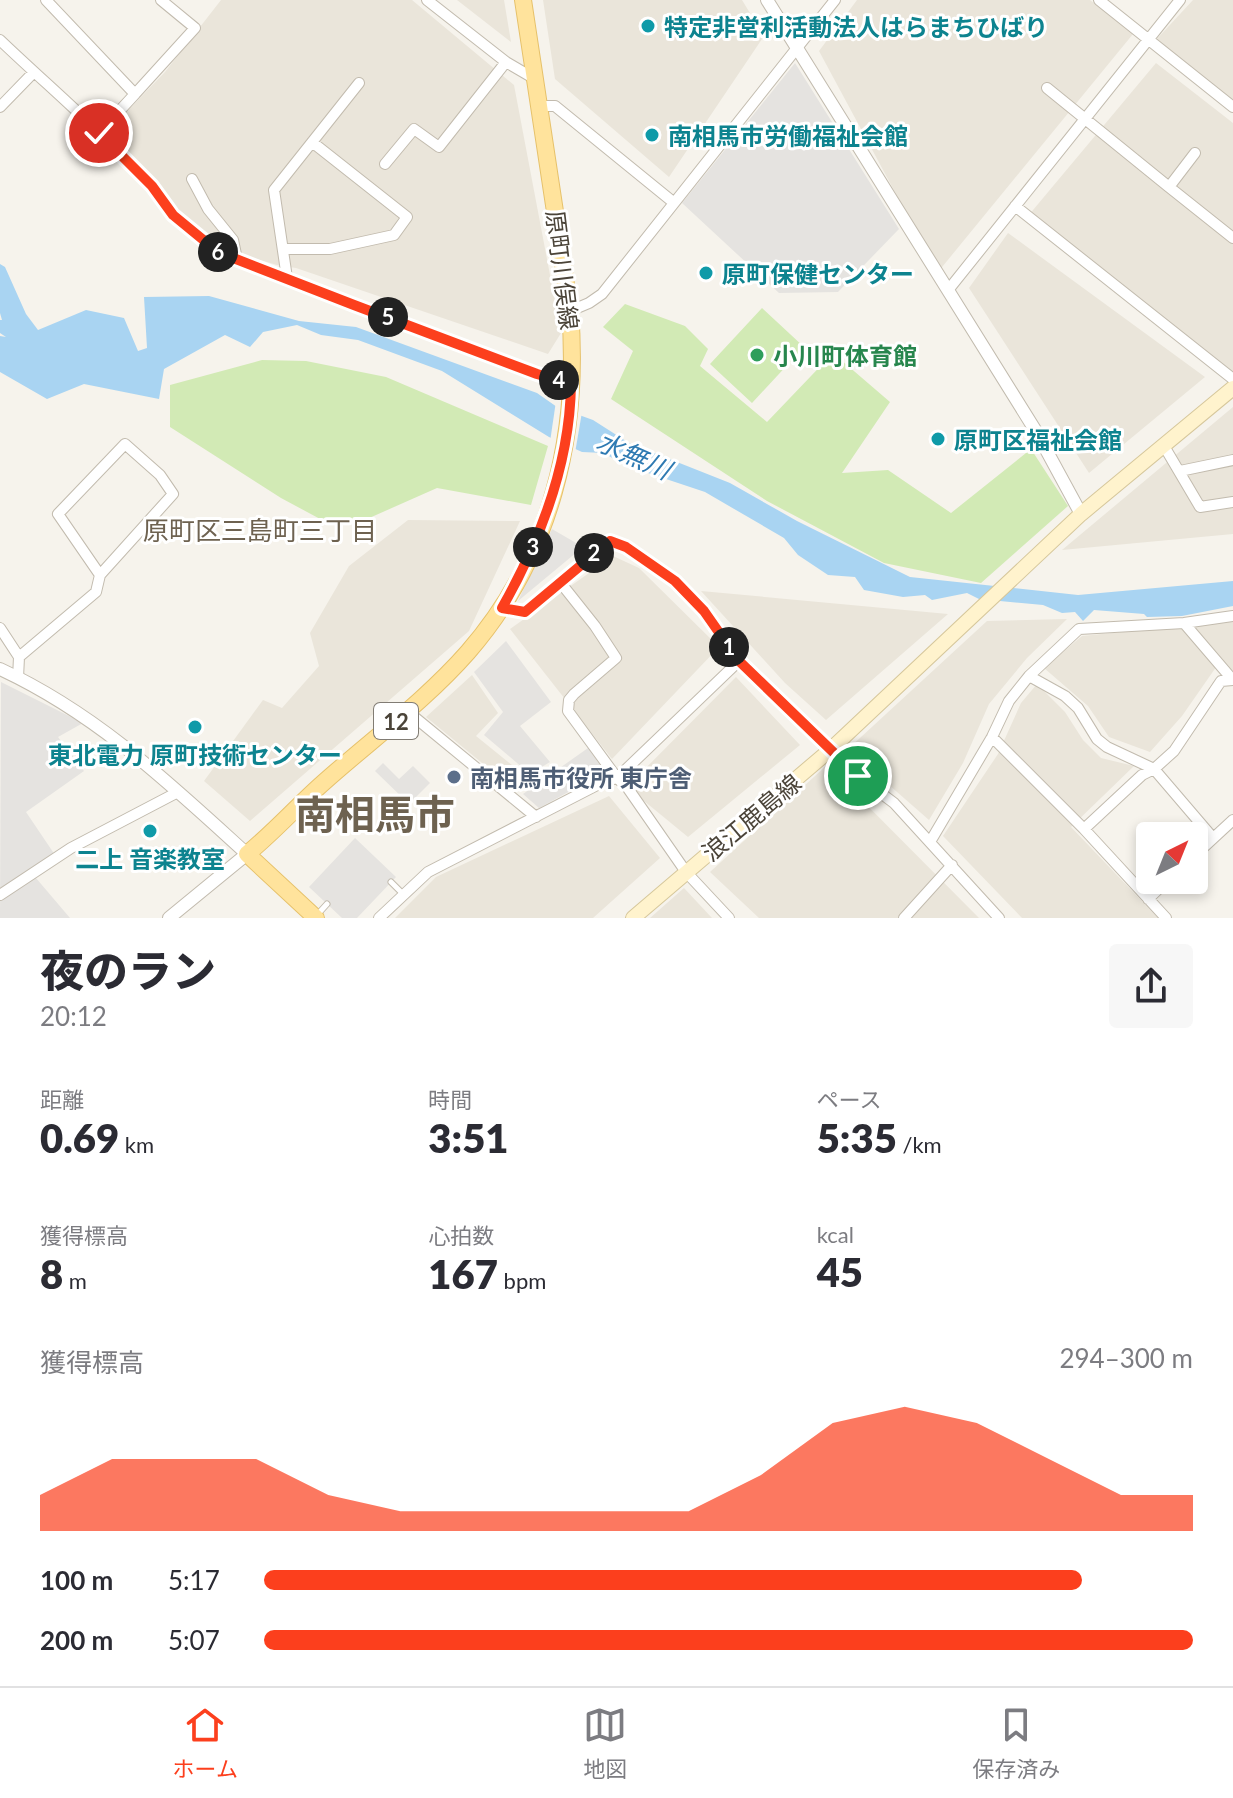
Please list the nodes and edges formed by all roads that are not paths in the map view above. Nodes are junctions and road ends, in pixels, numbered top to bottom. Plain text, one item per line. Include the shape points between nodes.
1 (46, 0) edge
2 (161, 0) edge
3 (427, 0) edge
4 (523, 0) edge
5 (767, 0) edge
6 (835, 0) edge
7 (1099, 0) edge
8 (1180, 0) edge
9 (1148, 39) junction
10 (0, 40) edge
11 (797, 48) junction
12 (506, 62) junction
13 (34, 72) junction
14 (536, 80) junction
15 (359, 83) dead end
16 (1047, 88) dead end
17 (135, 94) junction
18 (540, 106) junction
19 (0, 107) edge
20 (1233, 107) edge
21 (1085, 120) junction
22 (99, 133) junction
23 (312, 142) junction
24 (1195, 153) dead end
25 (385, 164) dead end
26 (192, 179) dead end
27 (1169, 187) junction
28 (673, 202) junction
29 (1015, 206) junction
30 (1233, 238) edge
31 (284, 249) junction
32 (237, 259) junction
33 (287, 278) junction
34 (949, 289) junction
35 (570, 311) junction
36 (1233, 379) edge
37 (571, 388) junction
38 (1233, 388) edge
39 (1164, 446) junction
40 (1233, 460) edge
41 (1180, 471) junction
42 (1233, 502) edge
43 (1081, 514) junction
44 (100, 575) junction
45 (560, 582) junction
46 (502, 608) junction
47 (1233, 616) edge
48 (1184, 623) junction
49 (0, 628) edge
50 (19, 657) junction
51 (739, 661) junction
52 (0, 669) edge
53 (1029, 676) junction
54 (18, 678) junction
55 (1232, 680) edge
56 (407, 711) junction
57 (992, 737) junction
58 (830, 750) junction
59 (1154, 769) junction
60 (617, 778) junction
61 (178, 792) junction
62 (536, 817) junction
63 (1233, 820) edge
64 (1084, 829) junction
65 (1213, 838) junction
66 (930, 842) junction
67 (1208, 843) edge
68 (247, 854) junction
69 (952, 865) junction
70 (686, 872) junction
71 (391, 882) dead end
72 (1153, 894) edge
73 (0, 895) edge
74 (404, 895) junction
75 (1148, 899) junction
76 (327, 904) dead end
77 (316, 917) edge
78 (169, 918) edge
79 (379, 918) edge
80 (633, 918) edge
81 (729, 918) edge
82 (904, 918) edge
83 (999, 918) edge
84 (1166, 918) edge

1 - 17 street
2 - 17 street via 195,28
3 - 12 street
4 - 14 main road, 原町川俣線 / 12
5 - 11 street
6 - 11 street
7 - 9 street
8 - 9 street
9 - 20 street
9 - 21 street
10 - 13 street
11 - 28 street
11 - 34 street
12 - 14 street
12 - 25 street via 439,147 414,129
13 - 19 street
13 - 22 street
14 - 18 main road, 原町川俣線 / 12
15 - 23 street
16 - 21 street
17 - 22 street
18 - 28 street via 555,106
18 - 35 main road, 原町川俣線 / 12
21 - 27 street
21 - 29 street
22 - 32 street via 173,215 218,252
23 - 31 street via 274,190
23 - 31 street via 407,217 394,235 330,249
24 - 27 street
26 - 32 street via 233,240
27 - 30 street
28 - 35 street via 602,294
29 - 34 street
29 - 36 street
31 - 33 street
32 - 33 street
33 - 37 street
34 - 43 street
35 - 37 main road, 原町川俣線 / 12
37 - 46 main road, 原町川俣線 / 12 via 557,481 534,546
38 - 39 main road
39 - 41 street
39 - 43 main road
40 - 41 street
41 - 42 street via 1200,507
43 - 58 main road, 浪江鹿島線
44 - 44 street via 58,514 125,444 173,494
44 - 50 street via 96,592
45 - 46 street via 525,612
45 - 51 street via 610,541 626,547 685,591
45 - 60 street via 616,658 574,694 568,711
46 - 56 main road, 原町川俣線 / 12 via 466,654
47 - 48 street
48 - 53 street via 1079,629
48 - 55 street
49 - 50 street
50 - 54 street
51 - 58 street
51 - 60 street
52 - 54 street
53 - 57 street via 1009,701
53 - 59 street via 1071,702 1107,747
54 - 61 street via 98,725
55 - 59 street via 1221,681 1174,751
56 - 62 street
56 - 68 main road, 原町川俣線 / 12
57 - 64 street
57 - 66 street
58 - 66 street via 894,803
58 - 70 main road, 浪江鹿島線
59 - 64 street
59 - 65 street
60 - 62 street
60 - 70 street
61 - 68 street
61 - 73 street via 71,848
62 - 74 street via 428,872
63 - 65 street
64 - 75 street
65 - 67 street
66 - 69 street
68 - 77 main road
68 - 78 street
69 - 82 street
69 - 83 street
70 - 80 main road, 浪江鹿島線
70 - 81 street
71 - 74 lane
72 - 75 street
74 - 79 street
75 - 84 street
76 - 77 lane

